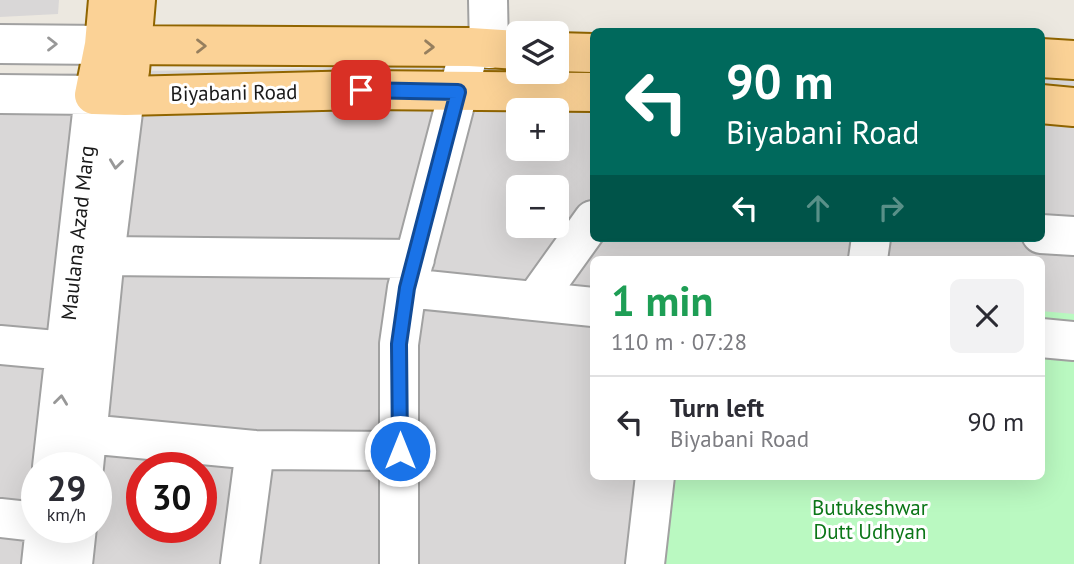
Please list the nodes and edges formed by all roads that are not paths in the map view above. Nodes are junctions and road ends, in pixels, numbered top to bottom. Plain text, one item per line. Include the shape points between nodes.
1 (108, 0) edge
2 (136, 0) edge
3 (488, 0) edge
4 (0, 44) edge
5 (118, 45) junction
6 (492, 49) edge
7 (569, 52) edge
8 (590, 53) edge
9 (1045, 58) edge
10 (1074, 60) edge
11 (458, 92) junction
12 (590, 92) edge
13 (0, 94) edge
14 (109, 95) junction
15 (1045, 104) edge
16 (1074, 107) edge
17 (590, 224) edge
18 (1045, 234) edge
19 (1074, 236) edge
20 (105, 256) junction
21 (411, 274) junction
22 (535, 300) junction
23 (590, 307) edge
24 (1045, 338) edge
25 (1074, 341) edge
26 (0, 345) edge
27 (67, 351) junction
28 (86, 450) edge
29 (255, 450) junction
30 (400, 451) junction
31 (54, 452) edge
32 (655, 480) edge
33 (0, 518) edge
34 (21, 521) edge
35 (43, 543) edge
36 (76, 543) edge
37 (41, 564) edge
38 (74, 564) edge
39 (240, 564) edge
40 (399, 564) edge
41 (645, 564) edge

1 - 5 main road, Maulana Azad Marg
2 - 5 main road, Maulana Azad Marg
3 - 6 street
4 -> 5 street
5 -> 6 main road
5 - 14 main road, Maulana Azad Marg
6 - 11 street
7 - 8 main road
9 - 10 main road
11 - 12 main road, Biyabani Road
11 - 14 main road, Biyabani Road
11 - 21 street
13 - 14 street, Biyabani Road
14 -> 20 street, Maulana Azad Marg
14 - 27 street, Maulana Azad Marg
15 - 16 main road
17 - 22 street
18 - 19 street
20 - 21 street
20 - 28 street, Maulana Azad Marg
21 - 22 street
21 - 30 street via 399,344
22 - 23 street
24 - 25 street
26 - 27 street
31 -> 27 street, Maulana Azad Marg
28 - 29 street
29 - 30 street
29 - 39 street
30 - 40 street
32 - 41 street
33 - 34 street
35 - 37 street
36 - 38 street

